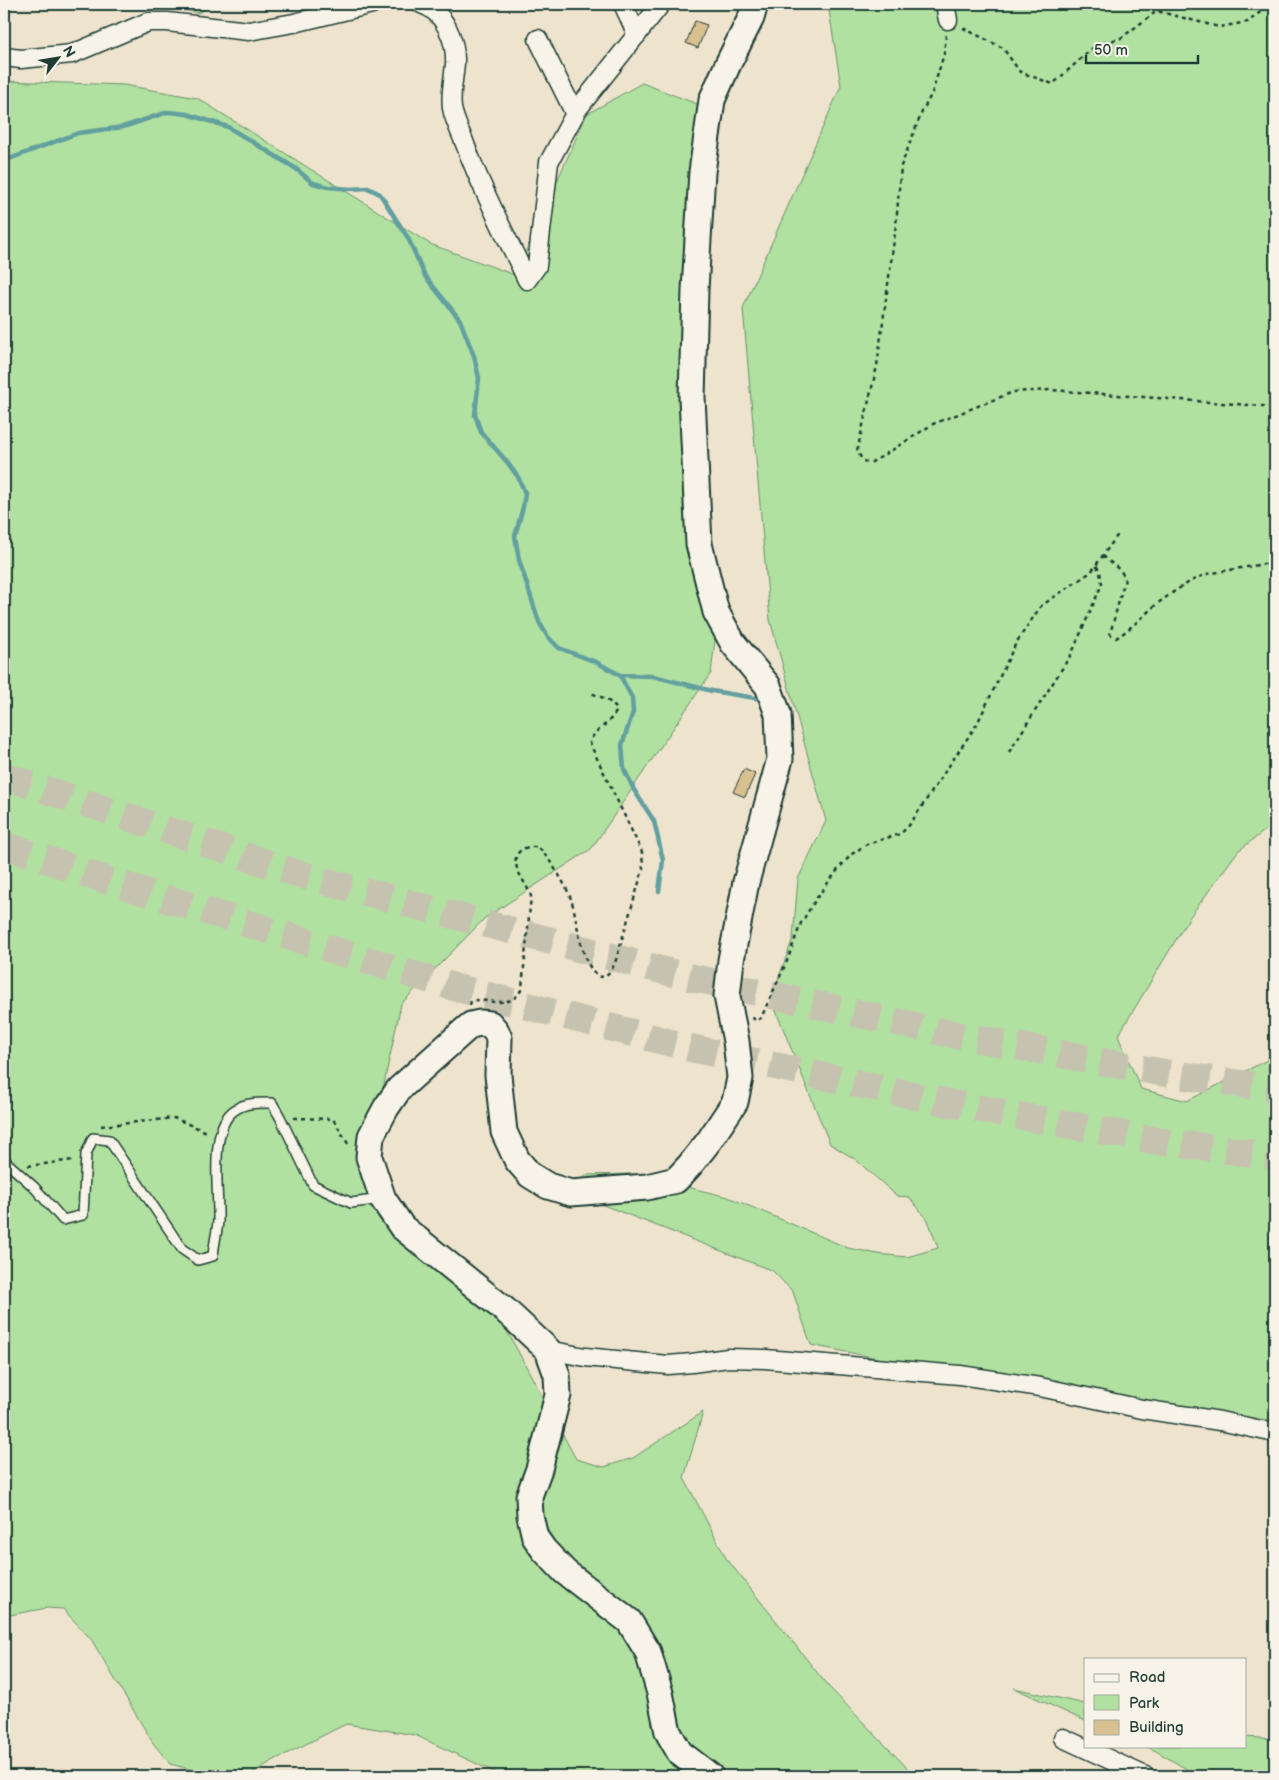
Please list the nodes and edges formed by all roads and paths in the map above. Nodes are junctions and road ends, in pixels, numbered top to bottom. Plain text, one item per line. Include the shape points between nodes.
1 (372, 4) edge
2 (421, 4) edge
3 (623, 4) edge
4 (661, 4) edge
5 (755, 4) edge
6 (1270, 4) edge
7 (946, 12) edge
8 (637, 35) junction
9 (538, 39) dead end
10 (4, 57) edge
11 (575, 114) junction
12 (1275, 407) edge
13 (1119, 533) dead end
14 (1103, 556) junction
15 (1275, 562) edge
16 (1096, 564) junction
17 (590, 693) dead end
18 (1009, 752) dead end
19 (750, 1010) dead end
20 (466, 1029) junction
21 (280, 1117) junction
22 (369, 1157) junction
23 (4, 1160) edge
24 (383, 1199) junction
25 (548, 1350) junction
26 (1275, 1433) edge
27 (1063, 1738) dead end
28 (1084, 1748) edge
29 (1085, 1748) edge
30 (710, 1776) edge
31 (1145, 1776) edge

1 - 10 street via 249,30 148,22 72,54
2 - 11 street via 441,18 447,27 455,62 452,109 475,171 527,280 537,266 549,162
3 - 8 street
4 - 8 street
5 - 20 street via 712,100 702,172 692,397 699,544 716,612 733,643 768,686 778,714 780,759 746,882 727,996 740,1078 735,1102 709,1141 676,1180 647,1187 571,1193 548,1186 530,1175 517,1160 504,1132 498,1075 500,1038 490,1024 480,1023
6 - 7 path via 1248,22 1219,27 1157,11 1121,38 1096,45 1053,84 1020,72 1003,48
7 - 12 path via 944,54 932,93 901,166 877,366 857,452 863,461 870,463 933,424 1013,392 1051,390
8 - 11 street
9 - 11 street
13 - 14 path
14 - 15 path via 1121,571 1125,580 1110,634 1116,638 1196,578
14 - 16 path
16 - 18 path via 1102,584 1072,653
16 - 19 path via 1091,572 1040,606 1016,643 977,724 908,826 900,834 867,844 840,867 800,923 761,1018 756,1021
17 - 20 path via 608,701 617,710 614,718 590,742 643,859 643,869 615,963 605,976 600,977 591,970 571,898 538,847 521,849 514,860 531,896 522,988 519,994 504,1003 471,1001
20 - 22 street via 399,1089 371,1136
21 - 22 path via 333,1119 348,1146
21 - 23 lane via 272,1103 248,1103 229,1116 219,1138 218,1222 213,1256 198,1260 182,1249 109,1140 93,1138 86,1154 83,1215 63,1220
21 - 24 lane via 313,1185 351,1203
22 - 24 street
24 - 25 street via 402,1227 505,1310
25 - 26 street via 584,1357 668,1364 728,1358 756,1359 960,1375 1040,1387
25 - 30 street via 557,1375 558,1395 540,1468 529,1496 535,1537 565,1572 629,1621 648,1652 668,1732 680,1754
27 - 28 street
29 - 31 street

